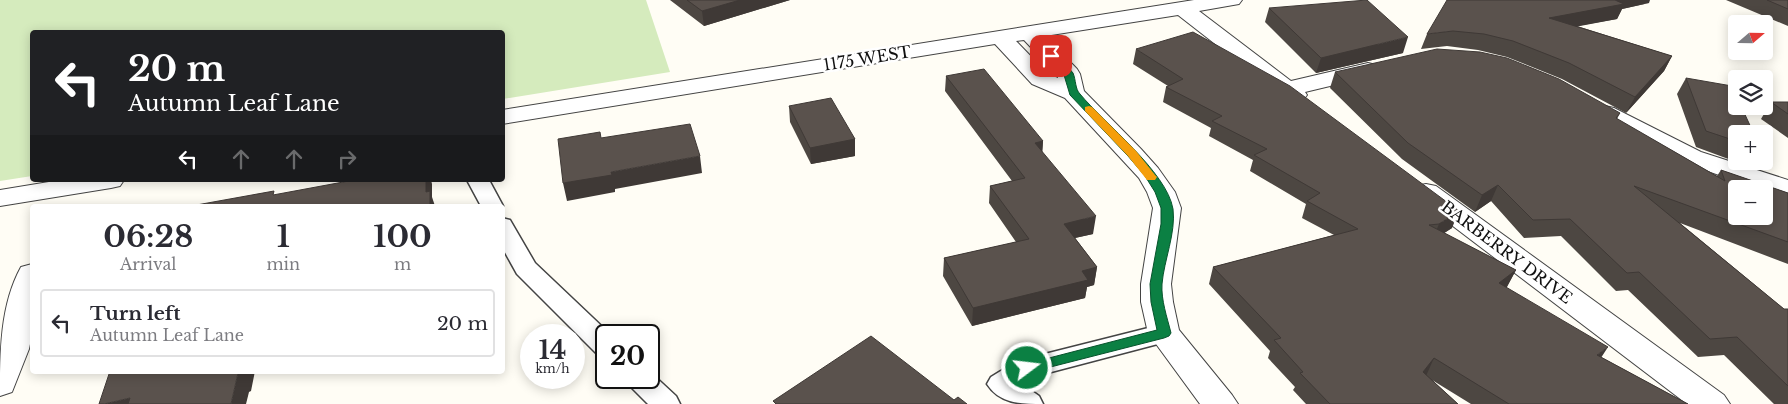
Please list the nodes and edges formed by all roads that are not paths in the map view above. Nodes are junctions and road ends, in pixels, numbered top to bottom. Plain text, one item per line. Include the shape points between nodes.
1 (1232, 0) edge
2 (1182, 8) junction
3 (1029, 32) junction
4 (1000, 37) junction
5 (1384, 66) edge
6 (1287, 89) junction
7 (1073, 93) junction
8 (1583, 100) edge
9 (1311, 107) edge
10 (505, 117) edge
11 (1408, 178) edge
12 (106, 182) edge
13 (479, 182) edge
14 (1788, 188) edge
15 (67, 196) edge
16 (0, 198) edge
17 (491, 204) edge
18 (505, 230) edge
19 (30, 279) edge
20 (1164, 333) junction
21 (595, 335) edge
22 (0, 383) edge
23 (650, 389) edge
24 (666, 404) edge
25 (1030, 404) edge
26 (1220, 404) edge
27 (1712, 404) edge

1 - 2 street, 1175 WEST
2 - 3 street, 1175 WEST
2 - 6 street
3 - 4 street, 1175 WEST
3 - 7 street via 1069,74
4 - 7 street via 1040,79
4 - 10 street, 1175 WEST
5 - 6 street
6 - 9 street
7 - 20 street via 1149,174 1161,192 1167,208 1156,284
8 - 14 street via 1690,156
11 - 27 street, BARBERRY DRIVE
12 - 15 street
13 - 17 lane
15 - 16 street
18 - 21 lane via 526,268
19 - 22 street via 13,349
20 - 25 lane via 1027,368 1001,384
20 - 26 street
23 - 24 lane

